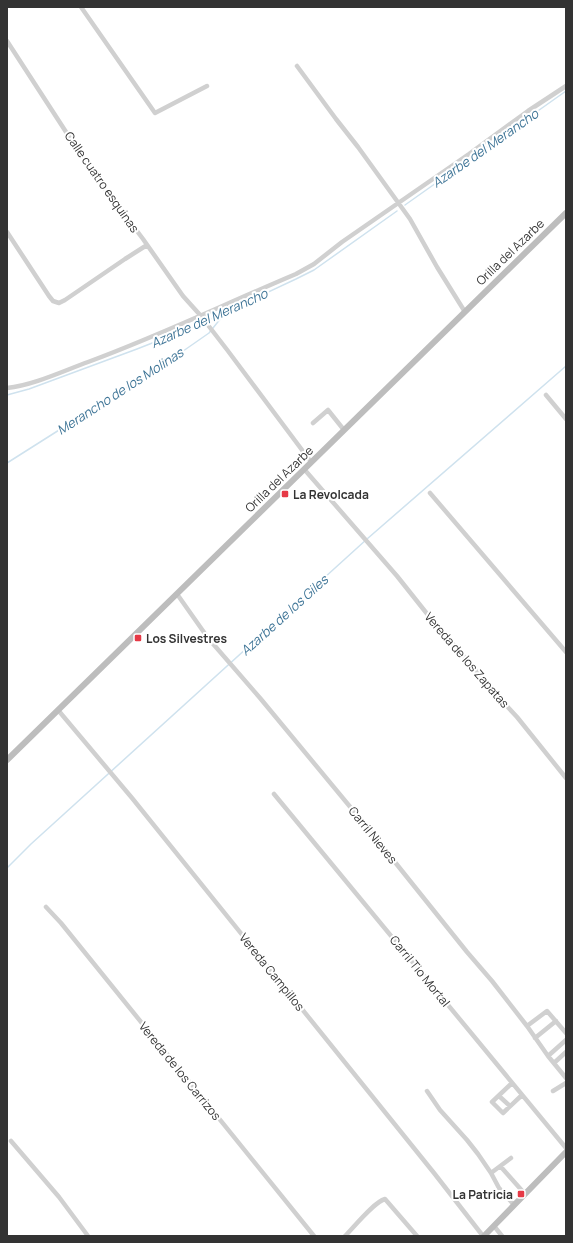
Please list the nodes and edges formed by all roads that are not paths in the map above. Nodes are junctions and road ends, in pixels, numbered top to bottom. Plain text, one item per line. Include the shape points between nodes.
1 (81, 7) edge
2 (7, 40) edge
3 (298, 66) dead end
4 (207, 86) dead end
5 (566, 86) edge
6 (398, 203) junction
7 (566, 212) edge
8 (7, 232) edge
9 (147, 245) junction
10 (465, 312) junction
11 (203, 319) junction
12 (7, 388) edge
13 (546, 395) dead end
14 (566, 419) edge
15 (313, 423) dead end
16 (344, 430) junction
17 (311, 462) junction
18 (304, 469) junction
19 (430, 493) dead end
20 (177, 594) junction
21 (566, 652) edge
22 (58, 710) junction
23 (7, 760) edge
24 (566, 778) edge
25 (274, 794) dead end
26 (46, 907) dead end
27 (556, 1021) junction
28 (527, 1026) junction
29 (566, 1033) edge
30 (535, 1038) junction
31 (566, 1040) edge
32 (566, 1052) edge
33 (548, 1056) junction
34 (554, 1063) junction
35 (566, 1077) edge
36 (566, 1082) edge
37 (512, 1083) junction
38 (427, 1091) dead end
39 (553, 1092) dead end
40 (522, 1095) junction
41 (499, 1096) junction
42 (510, 1106) junction
43 (11, 1141) dead end
44 (566, 1148) edge
45 (566, 1152) edge
46 (511, 1158) dead end
47 (501, 1167) junction
48 (491, 1173) junction
49 (525, 1194) junction
50 (514, 1205) junction
51 (494, 1226) junction
52 (88, 1236) edge
53 (314, 1236) edge
54 (345, 1236) edge
55 (417, 1236) edge
56 (483, 1236) edge
57 (502, 1236) edge

1 - 4 street via 156,113
2 - 9 street, Calle cuatro esquinas via 92,172
3 - 6 street
5 - 6 street
6 - 10 street
6 - 11 street via 314,264 248,294
7 - 10 street, Orilla del Azarbe
8 - 9 street via 49,296 59,303
9 - 11 street, Calle cuatro esquinas via 183,296
10 - 16 street, Orilla del Azarbe
11 - 12 street via 18,387
11 - 17 street, Calle cuatro esquinas
13 - 14 street
15 - 16 street via 328,410
16 - 17 street, Orilla del Azarbe
17 - 18 street, Orilla del Azarbe
18 - 20 street, Orilla del Azarbe
18 - 24 street, Vereda de los Zapatas via 517,717
19 - 21 street
20 - 22 street, Orilla del Azarbe
20 - 28 street, Carril Nieves via 208,638 366,826
22 - 23 street, Orilla del Azarbe
22 - 56 street, Vereda Campillos via 132,798
25 - 37 street, Carril Tio Mortal
26 - 53 street, Vereda de los Carrizos
27 - 28 street via 547,1011
27 - 29 street
27 - 30 street
28 - 30 street, Carril Nieves
30 - 33 street, Carril Nieves
31 - 33 street
32 - 34 street
33 - 34 street, Carril Nieves
34 - 35 street, Carril Nieves
36 - 39 street
37 - 40 street, Carril Tio Mortal
37 - 41 street
38 - 48 street
40 - 42 street
40 - 44 street, Carril Tio Mortal
41 - 42 street
41 - 42 street via 492,1102 502,1113
43 - 52 street via 59,1197
45 - 49 street
46 - 47 street
47 - 48 street
47 - 49 street
48 - 50 street via 498,1188
49 - 50 street
50 - 51 street
51 - 56 street
51 - 57 street
54 - 55 street via 385,1198

